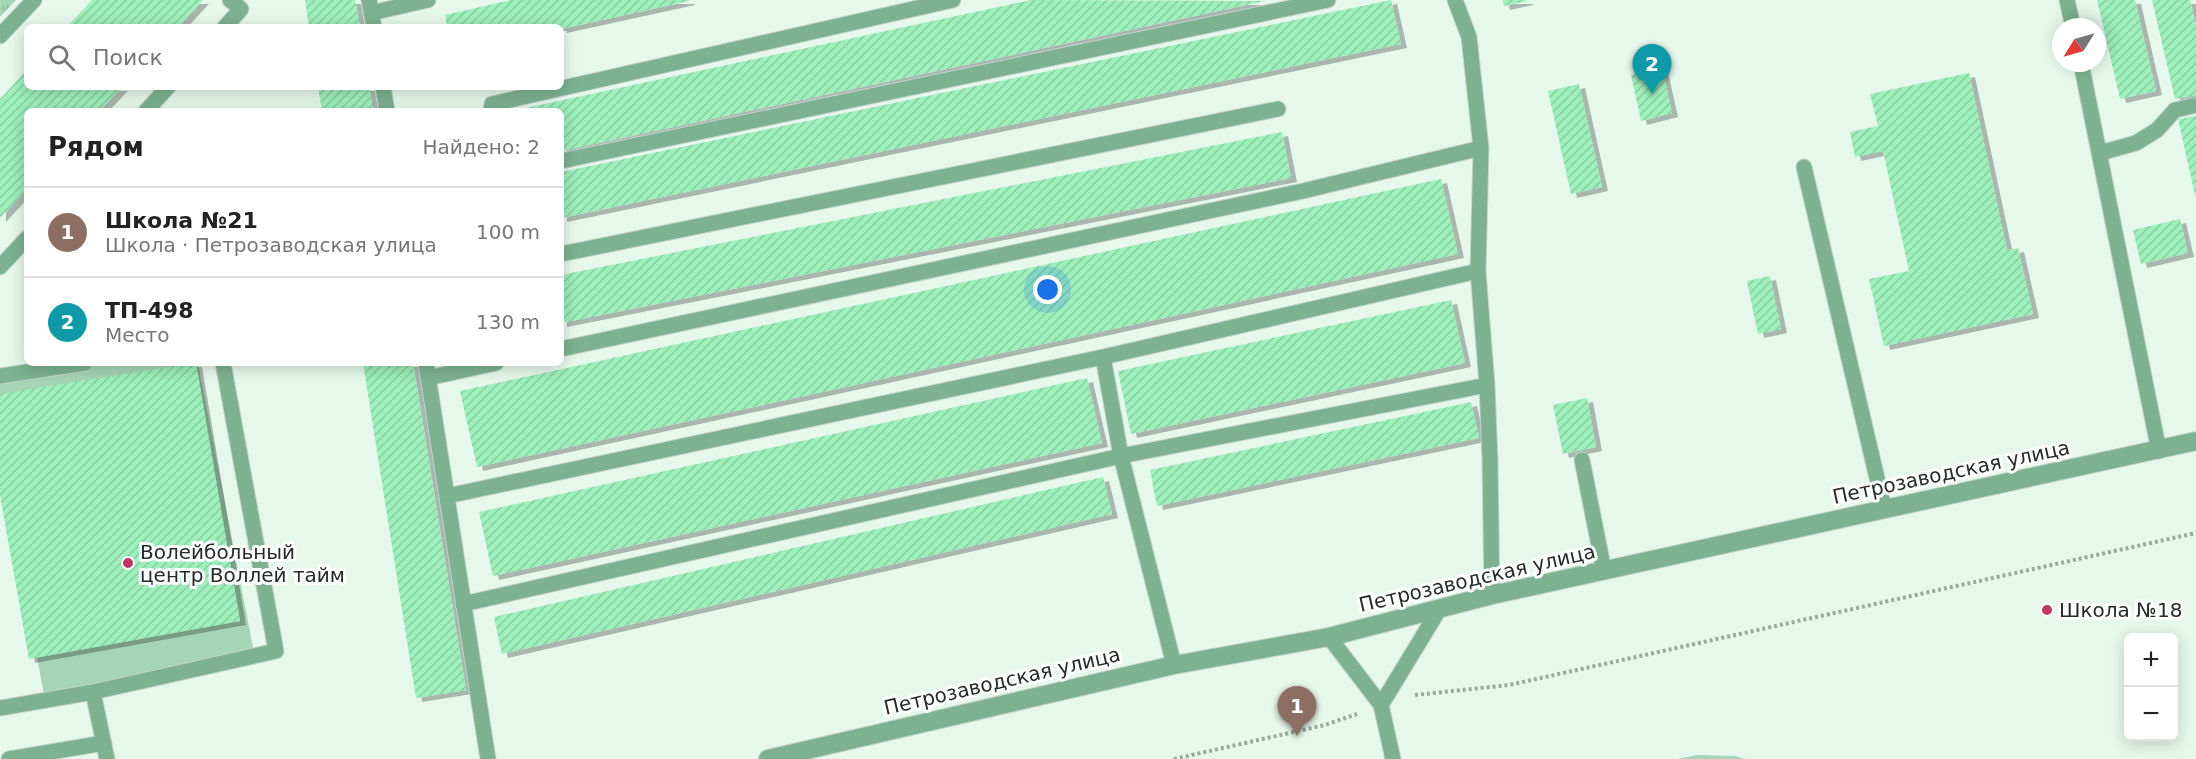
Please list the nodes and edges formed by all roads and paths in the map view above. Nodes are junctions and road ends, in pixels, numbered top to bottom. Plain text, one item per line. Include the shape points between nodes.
1 (34, 0) edge
2 (231, 0) edge
3 (428, 0) edge
4 (953, 0) edge
5 (1328, 0) edge
6 (1455, 0) edge
7 (2067, 0) edge
8 (371, 13) edge
9 (2071, 18) edge
10 (228, 24) edge
11 (0, 36) edge
12 (2083, 72) edge
13 (564, 88) edge
14 (165, 90) edge
15 (384, 90) edge
16 (554, 90) edge
17 (2196, 105) edge
18 (149, 108) edge
19 (386, 108) edge
20 (491, 108) edge
21 (1278, 109) dead end
22 (1481, 148) junction
23 (2100, 153) junction
24 (564, 159) edge
25 (1804, 167) dead end
26 (24, 241) edge
27 (564, 253) edge
28 (0, 267) edge
29 (1478, 271) junction
30 (564, 348) edge
31 (1103, 357) junction
32 (65, 366) edge
33 (224, 366) edge
34 (466, 366) edge
35 (427, 370) edge
36 (0, 376) edge
37 (1487, 385) junction
38 (2196, 441) edge
39 (2159, 451) junction
40 (1121, 456) junction
41 (1582, 460) dead end
42 (447, 496) junction
43 (1884, 508) junction
44 (2196, 533) edge
45 (1604, 571) junction
46 (1492, 595) junction
47 (464, 604) junction
48 (1440, 608) junction
49 (1329, 637) junction
50 (1174, 665) junction
51 (93, 692) junction
52 (1381, 705) junction
53 (0, 708) edge
54 (104, 743) junction
55 (9, 759) edge
56 (107, 759) edge
57 (488, 759) edge
58 (768, 759) edge
59 (1174, 759) edge
60 (1393, 759) edge

1 - 11 lane
2 - 10 lane via 241,9
3 - 8 lane
4 - 13 lane
5 - 24 lane
6 - 22 lane via 1469,37
7 - 9 lane
12 - 23 lane
14 - 18 lane
15 - 19 lane
16 - 20 lane via 492,104
17 - 23 lane via 2175,110 2157,130 2136,143
21 - 27 lane
22 - 29 lane
22 - 30 lane via 1303,191
23 - 39 lane
25 - 43 lane
26 - 28 lane
29 - 31 lane
29 - 37 lane
31 - 40 lane
31 - 42 lane
32 - 36 lane
33 - 51 lane via 276,651
34 - 35 lane
35 - 42 lane
37 - 40 lane
37 - 46 lane
38 - 39 street, Петрозаводская улица
39 - 43 street, Петрозаводская улица
40 - 47 lane
40 - 50 lane
41 - 45 lane
42 - 47 lane
43 - 45 street, Петрозаводская улица
44 - 52 path via 1509,686 1419,694
45 - 46 street, Петрозаводская улица
46 - 48 street, Петрозаводская улица
47 - 57 lane
48 - 49 street, Петрозаводская улица
48 - 52 lane
49 - 50 street, Петрозаводская улица
49 - 52 lane
50 - 58 street, Петрозаводская улица
51 - 53 lane
51 - 54 lane
52 - 59 path via 1325,725
52 - 60 lane
54 - 55 lane
54 - 56 lane

